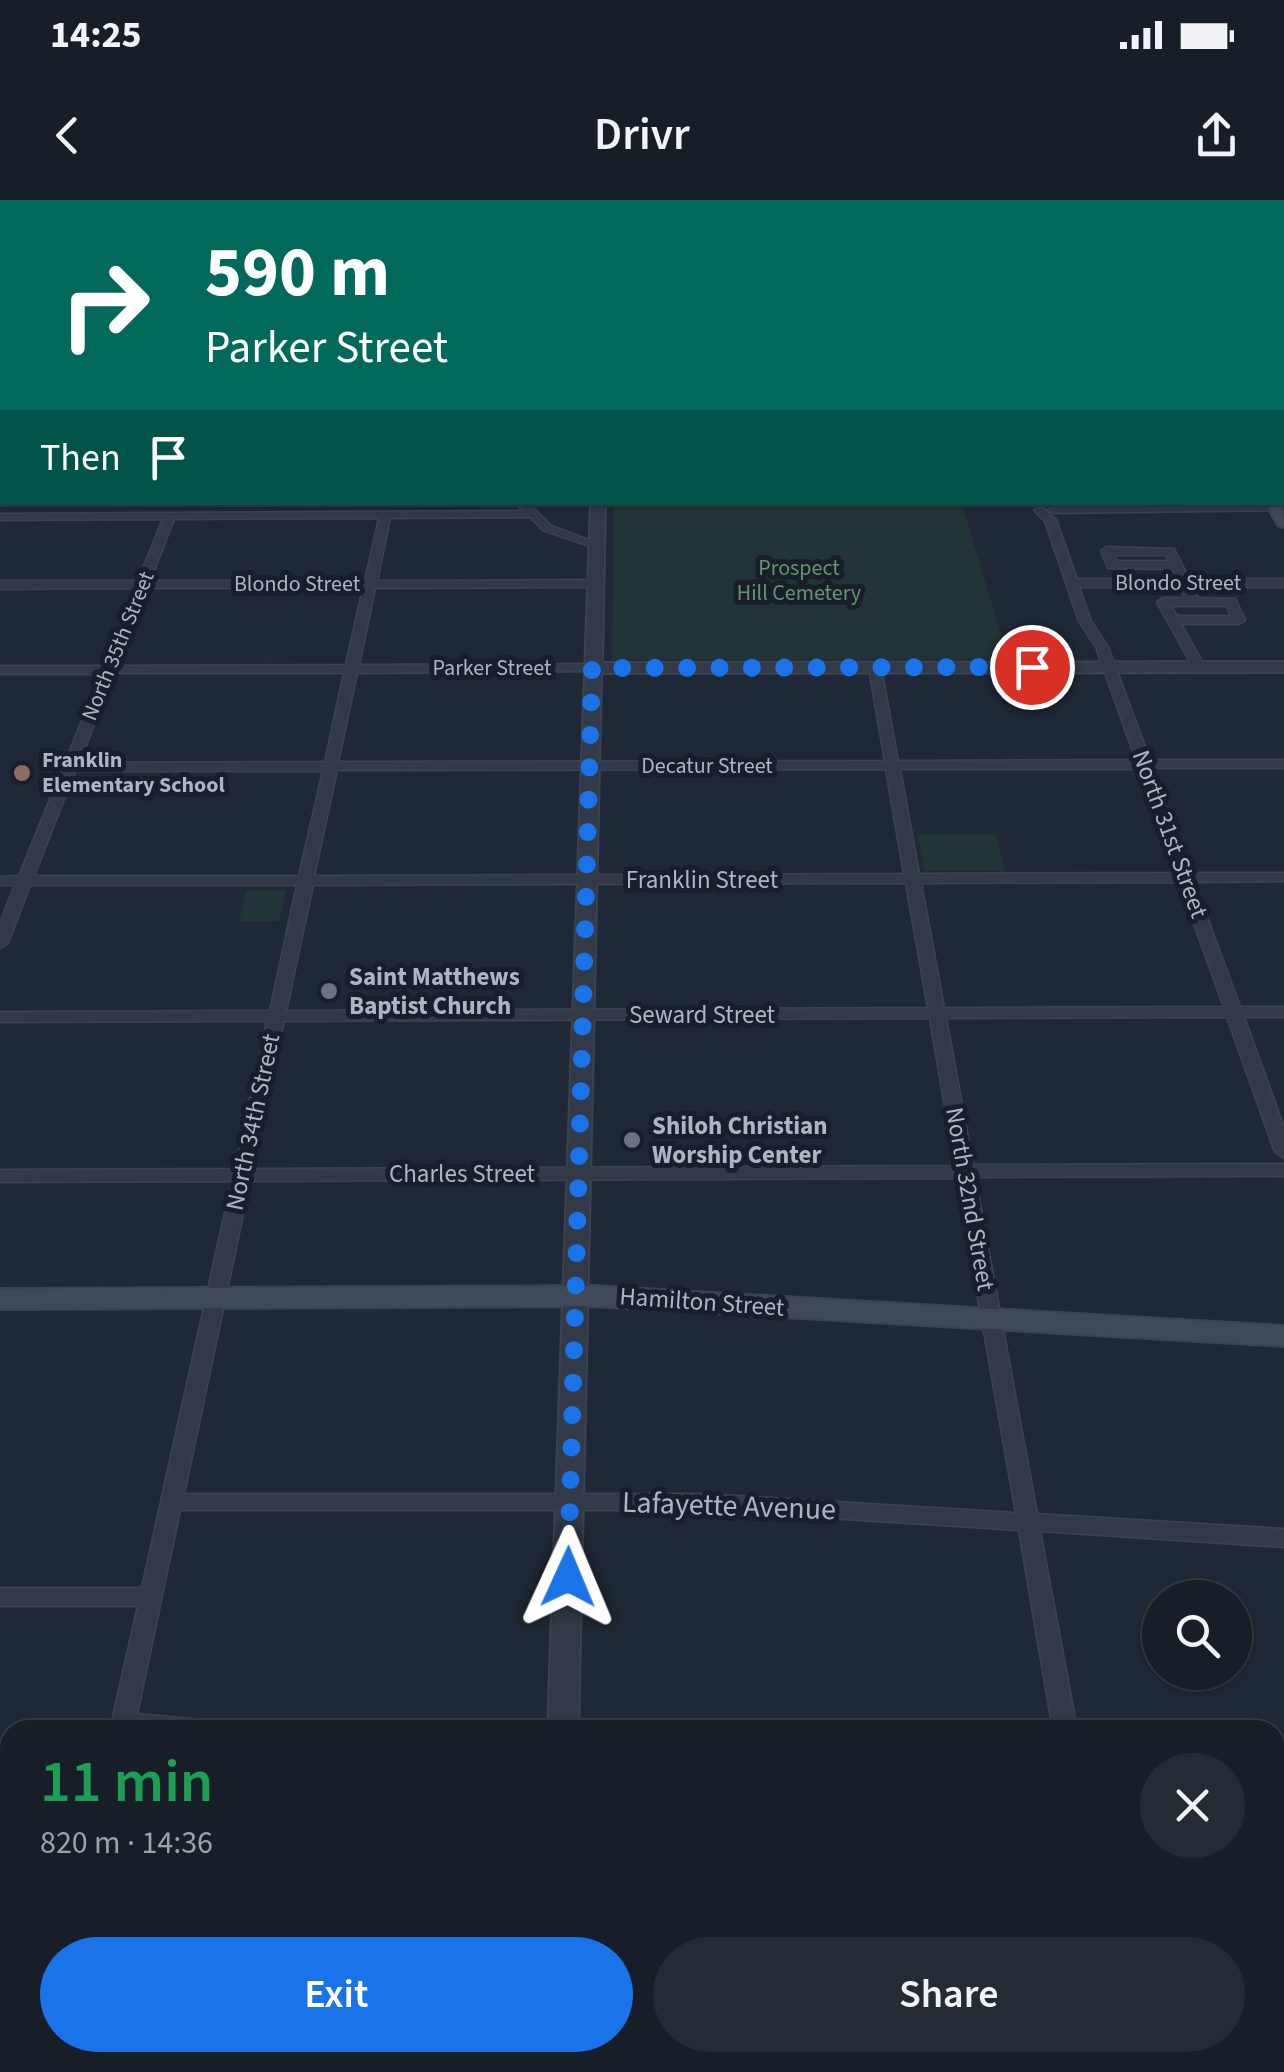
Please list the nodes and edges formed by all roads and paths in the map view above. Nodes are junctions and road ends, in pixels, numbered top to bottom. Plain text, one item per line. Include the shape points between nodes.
1 (598, 505) edge
2 (526, 508) edge
3 (1047, 508) edge
4 (280, 509) edge
5 (1279, 510) edge
6 (385, 515) junction
7 (170, 516) junction
8 (0, 517) edge
9 (596, 545) junction
10 (1177, 565) junction
11 (1284, 582) edge
12 (1072, 583) junction
13 (1185, 583) junction
14 (143, 584) junction
15 (370, 584) junction
16 (594, 584) junction
17 (0, 585) edge
18 (1193, 602) junction
19 (1172, 620) junction
20 (1110, 667) junction
21 (1198, 667) junction
22 (1284, 667) edge
23 (592, 668) junction
24 (875, 668) junction
25 (351, 669) junction
26 (0, 670) edge
27 (109, 670) junction
28 (1146, 764) junction
29 (1284, 764) edge
30 (70, 766) junction
31 (330, 766) junction
32 (590, 766) junction
33 (893, 766) junction
34 (1186, 877) junction
35 (1284, 877) edge
36 (913, 879) junction
37 (589, 880) junction
38 (0, 881) edge
39 (24, 881) junction
40 (304, 881) junction
41 (0, 943) edge
42 (1233, 1012) junction
43 (1284, 1012) edge
44 (937, 1014) junction
45 (585, 1015) junction
46 (274, 1016) junction
47 (0, 1017) edge
48 (1284, 1152) edge
49 (1284, 1170) edge
50 (966, 1172) junction
51 (581, 1174) junction
52 (242, 1175) junction
53 (0, 1176) edge
54 (216, 1296) junction
55 (578, 1296) junction
56 (0, 1300) edge
57 (990, 1320) junction
58 (1284, 1336) edge
59 (570, 1500) junction
60 (172, 1502) junction
61 (1027, 1522) junction
62 (1284, 1538) edge
63 (0, 1597) edge
64 (152, 1597) junction
65 (125, 1720) edge
66 (563, 1720) edge
67 (1063, 1720) edge

1 - 9 street
2 - 6 street
2 - 9 street via 554,532
3 - 5 street
3 - 12 street, North 31st Street
4 - 6 street
4 - 7 street
6 - 15 street, North 34th Street
7 - 8 street
7 - 14 street, North 35th Street
9 - 16 street
10 - 10 street via 1170,551 1107,551 1112,565
10 - 13 street
11 - 13 street, Blondo Street
12 - 13 street, Blondo Street
12 - 20 street, North 31st Street
13 - 18 street
14 - 15 street, Blondo Street
14 - 17 street, Blondo Street
14 - 27 street, North 35th Street
15 - 16 street, Blondo Street
15 - 25 street, North 34th Street
16 - 23 street
18 - 19 street via 1164,602
18 - 19 street via 1230,602 1239,620
19 - 21 street
20 - 21 street, Parker Street
20 - 24 street, Parker Street
20 - 28 street, North 31st Street
21 - 22 street, Parker Street
23 - 24 street, Parker Street
23 - 25 street, Parker Street
23 - 32 street
24 - 33 street, North 32nd Street
25 - 27 street, Parker Street
25 - 31 street, North 34th Street
26 - 27 street, Parker Street
27 - 30 street, North 35th Street
28 - 29 street, Decatur Street
28 - 33 street, Decatur Street
28 - 34 street, North 31st Street
30 - 31 street, Decatur Street
30 - 39 street, North 35th Street
31 - 32 street, Decatur Street
31 - 40 street, North 34th Street
32 - 33 street, Decatur Street
32 - 37 street
33 - 36 street, North 32nd Street
34 - 35 street, Franklin Street
34 - 36 street, Franklin Street
34 - 42 street, North 31st Street
36 - 37 street, Franklin Street
36 - 44 street, North 32nd Street
37 - 40 street, Franklin Street
37 - 45 street
38 - 39 street, Franklin Street
39 - 40 street, Franklin Street
39 - 41 street, North 35th Street
40 - 46 street, North 34th Street
42 - 43 street, Seward Street
42 - 44 street, Seward Street
42 - 48 street, North 31st Street
44 - 45 street, Seward Street
44 - 50 street, North 32nd Street
45 - 46 street, Seward Street
45 - 51 street
46 - 47 street, Seward Street
46 - 52 street, North 34th Street
49 - 50 street, Charles Street
50 - 51 street, Charles Street
50 - 57 street, North 32nd Street
51 - 52 street, Charles Street
51 - 55 street
52 - 53 street, Charles Street
52 - 54 street, North 34th Street
54 - 55 main road, Hamilton Street
54 - 56 main road, Hamilton Street
54 - 60 street, North 34th Street
55 - 57 main road, Hamilton Street
55 - 59 street
57 - 58 main road, Hamilton Street
57 - 61 street, North 32nd Street
59 - 60 street, Lafayette Avenue
59 - 61 street, Lafayette Avenue
59 - 66 street
60 - 64 street, North 34th Street
61 - 62 street, Lafayette Avenue
61 - 67 street, North 32nd Street
63 - 64 street
64 - 65 street, North 34th Street

